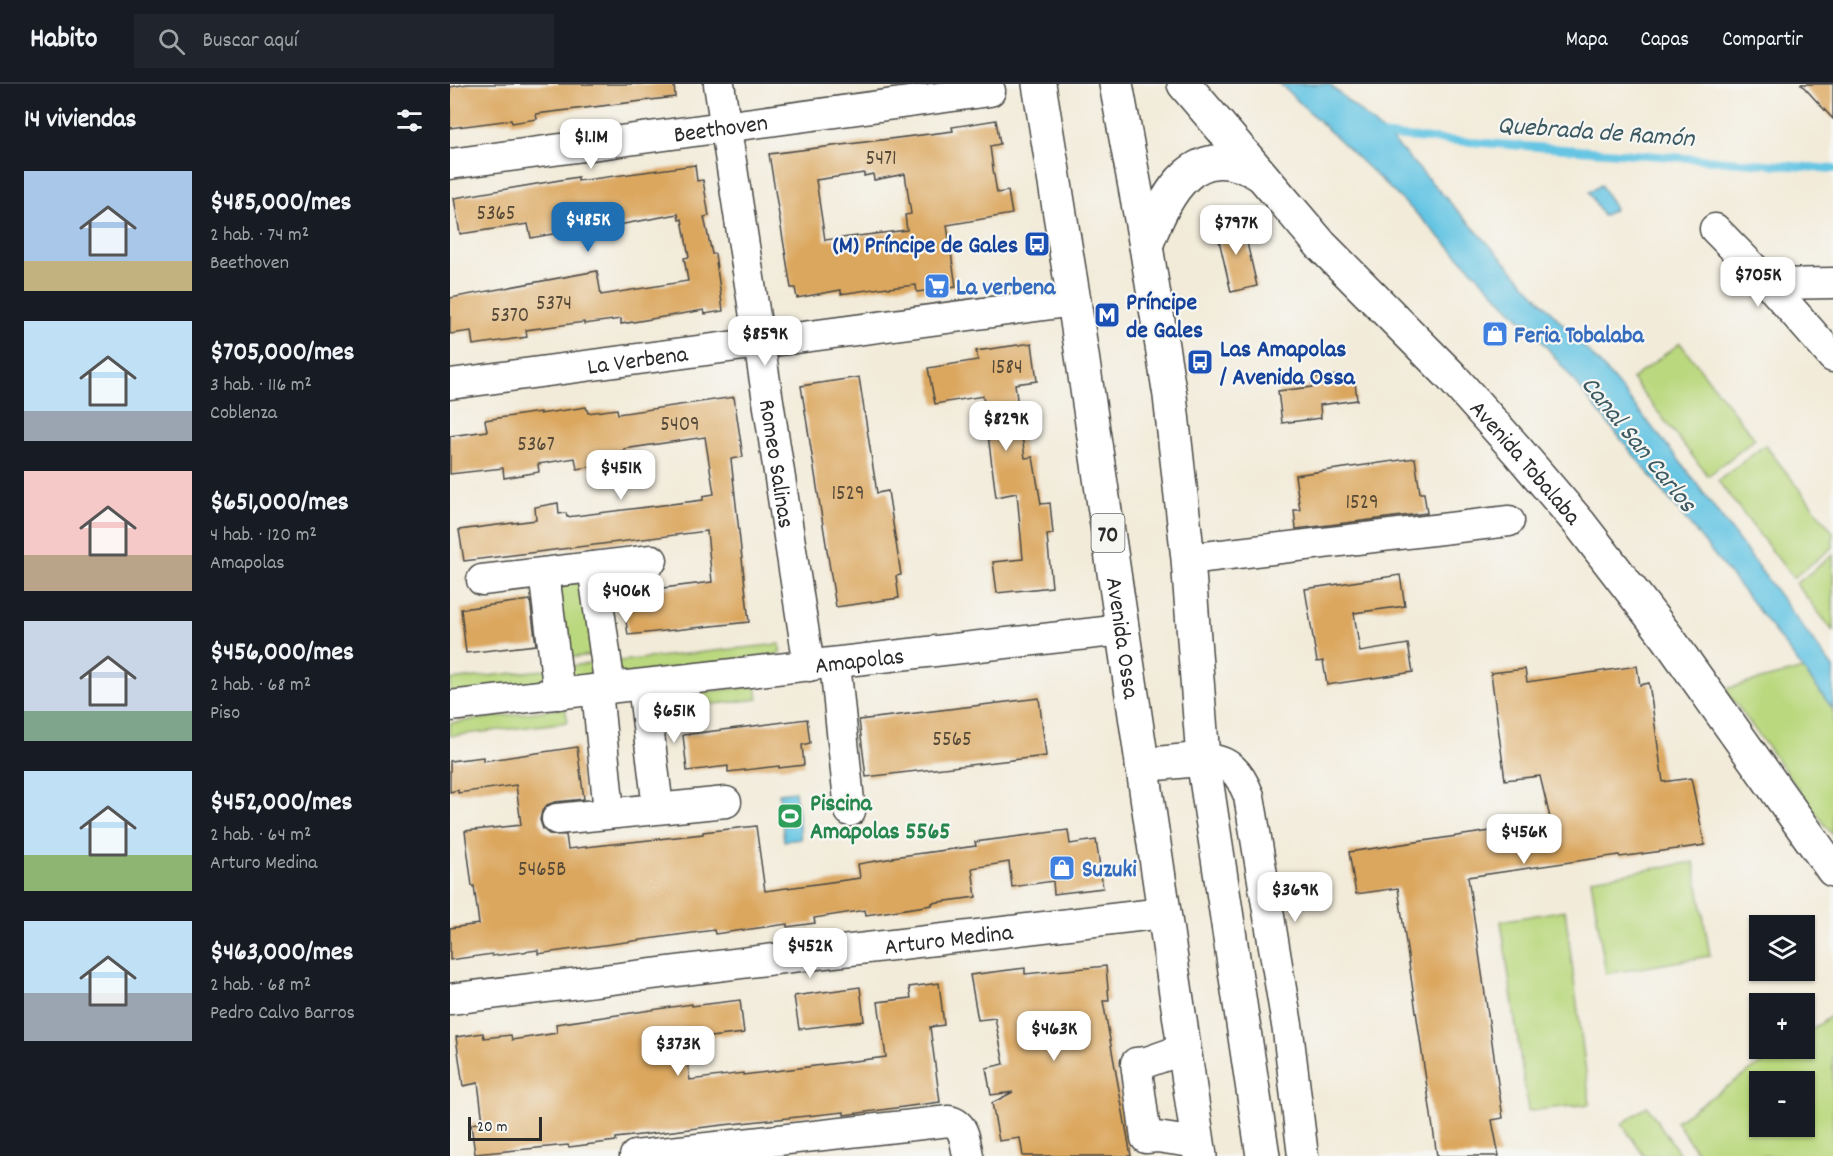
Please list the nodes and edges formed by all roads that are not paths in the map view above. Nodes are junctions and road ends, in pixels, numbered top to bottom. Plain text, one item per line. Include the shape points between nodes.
1 (719, 84) edge
2 (1039, 84) edge
3 (1116, 84) edge
4 (1184, 84) edge
5 (990, 91) dead end
6 (726, 128) junction
7 (450, 164) edge
8 (1263, 176) junction
9 (1715, 229) dead end
10 (1146, 246) junction
11 (1833, 283) edge
12 (1769, 284) junction
13 (1074, 302) junction
14 (759, 343) junction
15 (1831, 351) edge
16 (450, 384) edge
17 (1509, 521) dead end
18 (652, 560) dead end
19 (1188, 560) junction
20 (593, 567) junction
21 (544, 573) junction
22 (482, 580) dead end
23 (1122, 630) junction
24 (822, 664) junction
25 (643, 685) junction
26 (604, 689) junction
27 (559, 694) junction
28 (450, 706) edge
29 (1203, 759) junction
30 (1142, 765) junction
31 (726, 802) dead end
32 (658, 808) junction
33 (850, 811) dead end
34 (609, 813) junction
35 (557, 819) dead end
36 (1833, 870) edge
37 (1163, 914) junction
38 (450, 999) edge
39 (1184, 1049) junction
40 (1199, 1150) edge
41 (635, 1156) edge
42 (968, 1156) edge
43 (1263, 1156) edge
44 (1303, 1156) edge

1 - 6 street, Romeo Salinas
2 - 13 main road, Avenida Ossa / 70
3 - 10 main road
4 - 8 main road, Avenida Tobalaba
5 - 6 street, Beethoven
6 - 7 street, Beethoven
6 - 14 street, Romeo Salinas
8 - 10 main road via 1250,168 1224,162 1203,164 1188,173 1166,200
8 - 36 main road, Avenida Tobalaba via 1321,245 1450,375 1580,524 1668,638
9 - 12 street
10 - 19 main road via 1170,396
11 - 12 street
12 - 15 street
13 - 14 street, La Verbena
13 - 23 main road, Avenida Ossa / 70
14 - 16 street, La Verbena
14 - 24 street, Romeo Salinas
17 - 19 street
18 - 20 street
19 - 29 main road
20 - 21 street
20 - 26 street
21 - 22 street
21 - 27 street
23 - 24 street, Amapolas
23 - 30 main road, Avenida Ossa / 70
24 - 25 street, Amapolas
24 - 33 street, Romeo Salinas
25 - 26 street, Amapolas
25 - 32 street
26 - 27 street, Amapolas
26 - 34 street
27 - 28 street, Amapolas
29 - 30 main road
29 - 43 main road
29 - 44 street via 1220,761 1237,772 1249,796 1288,1031
30 - 37 main road, Avenida Ossa / 70
31 - 32 street
32 - 34 street
34 - 35 street
37 - 38 street, Arturo Medina
37 - 39 main road, Avenida Ossa / 70
39 - 40 main road, Avenida Ossa / 70
39 - 40 street via 1137,1064 1146,1138 1157,1137
41 - 42 street via 949,1121 957,1122 962,1130

